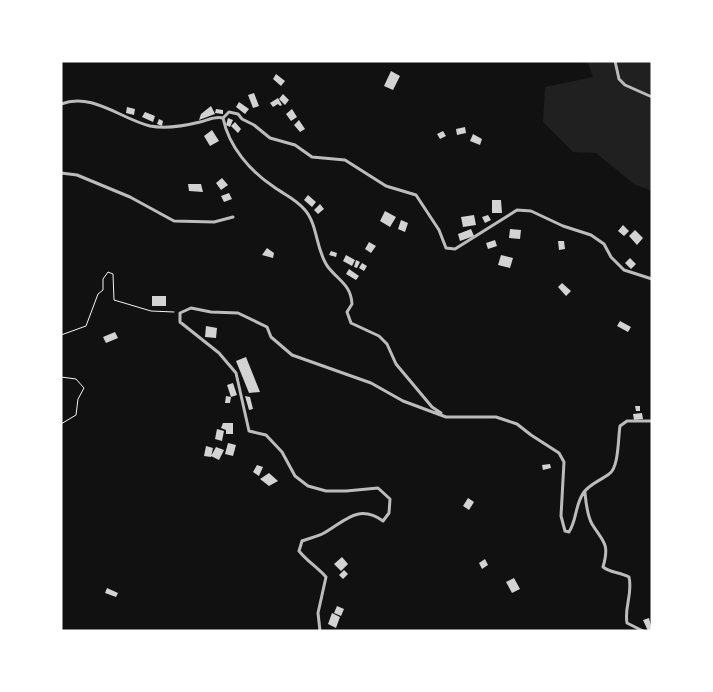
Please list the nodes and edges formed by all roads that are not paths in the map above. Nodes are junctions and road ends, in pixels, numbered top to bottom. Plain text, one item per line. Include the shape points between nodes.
1 (615, 61) edge
2 (652, 98) edge
3 (61, 104) edge
4 (223, 118) junction
5 (61, 173) edge
6 (233, 217) dead end
7 (652, 279) edge
8 (446, 417) junction
9 (652, 421) edge
10 (585, 492) junction
11 (320, 631) edge
12 (643, 631) edge

1 - 2 street via 619,79 625,85
3 - 4 street via 92,103 149,126 178,127
4 - 7 street via 229,112 238,114 270,138 295,145 312,157 345,160 386,186 416,195 446,248 455,249 517,210 531,211 592,235 604,244 624,270
4 - 8 street via 225,130 244,162 266,182 290,195 306,211 327,265 351,292 352,304 347,312 351,323 378,336 396,364 432,407
5 - 6 street via 78,175 174,220 214,222
8 - 10 street via 496,417 517,424 559,453 564,462 561,516 565,531 568,532 573,525
8 - 11 street via 403,401 371,383 292,355 271,336 267,327 238,313 191,308 180,312 180,322 219,354 236,373 249,431 266,436 282,452 295,476 308,486 326,491 378,488 390,499 389,513 383,522 364,514 349,516 322,534 302,541 299,551 326,576 318,613
9 - 10 street via 622,423 617,461 612,473
10 - 12 street via 592,523 606,546 603,567 629,578 632,588 627,623

